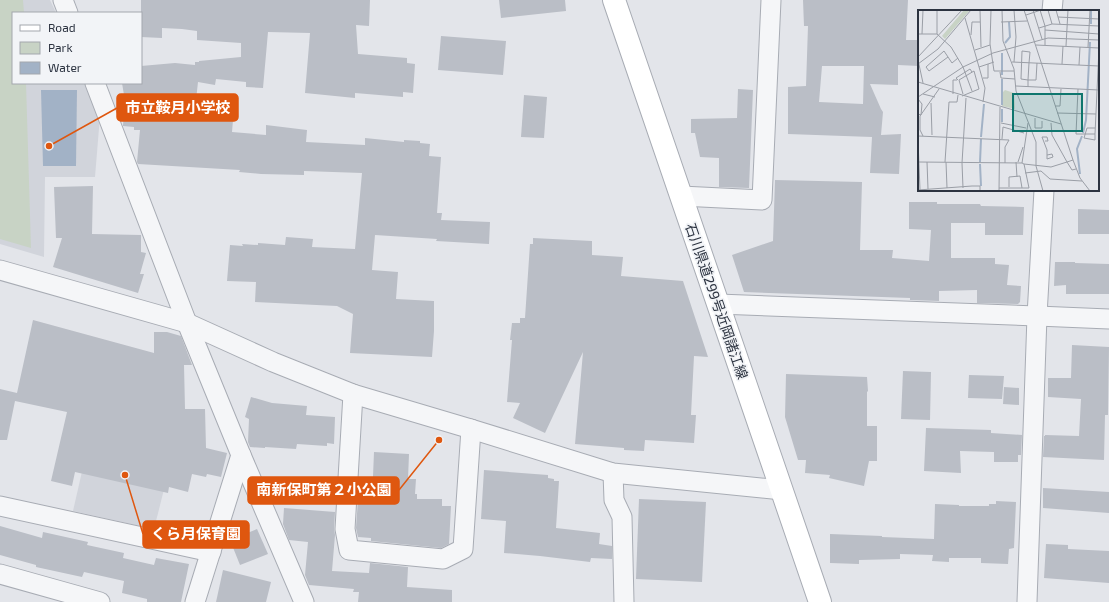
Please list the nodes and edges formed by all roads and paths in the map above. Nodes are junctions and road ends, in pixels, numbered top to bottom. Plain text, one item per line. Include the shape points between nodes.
1 (63, 0) edge
2 (614, 0) edge
3 (770, 0) edge
4 (1053, 0) edge
5 (1052, 10) edge
6 (68, 12) edge
7 (95, 84) edge
8 (1044, 191) edge
9 (681, 196) junction
10 (0, 270) edge
11 (718, 304) junction
12 (1038, 316) junction
13 (1109, 319) edge
14 (187, 323) junction
15 (353, 394) junction
16 (471, 429) junction
17 (241, 455) junction
18 (613, 473) junction
19 (782, 490) junction
20 (0, 506) edge
21 (211, 552) junction
22 (0, 574) edge
23 (100, 602) edge
24 (195, 602) edge
25 (304, 602) edge
26 (624, 602) edge
27 (820, 602) edge
28 (1027, 602) edge

1 - 6 street
2 - 9 main road, 石川県道299号近岡諸江線
3 - 9 street via 762,200
4 - 5 street
7 - 14 street
8 - 12 street
9 - 11 main road, 石川県道299号近岡諸江線
10 - 14 street
11 - 12 street
11 - 19 main road, 石川県道299号近岡諸江線
12 - 13 street
12 - 28 street
14 - 15 street via 273,362
14 - 17 street
15 - 16 street
15 - 16 street via 345,528 349,550 443,559 463,549
16 - 18 street
17 - 21 street
17 - 25 street
18 - 19 street
18 - 26 street via 614,500 622,516
19 - 27 main road, 石川県道299号近岡諸江線
20 - 21 street
21 - 24 street
22 - 23 street

